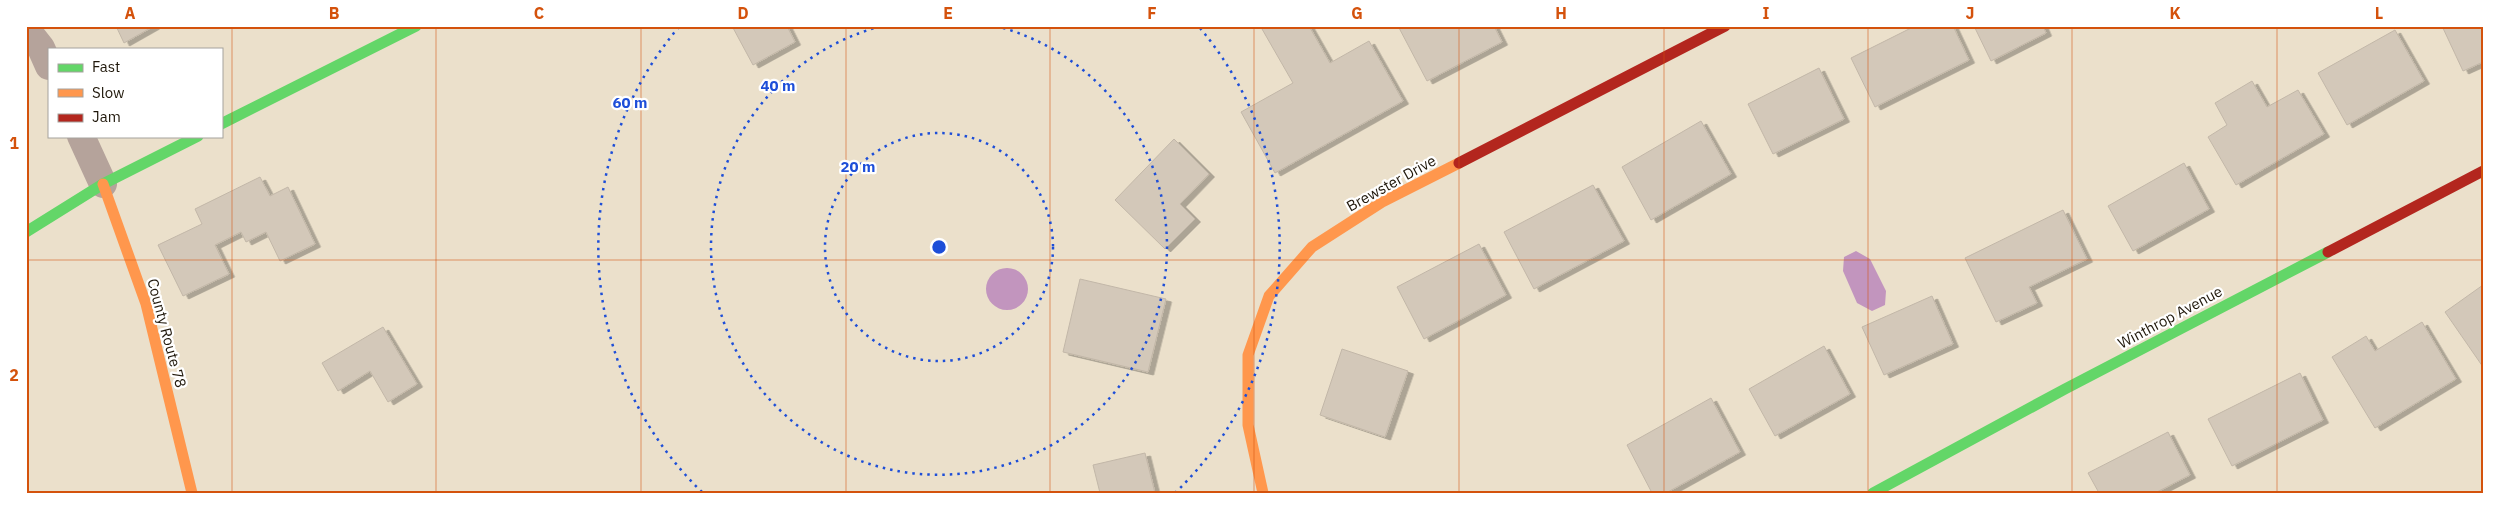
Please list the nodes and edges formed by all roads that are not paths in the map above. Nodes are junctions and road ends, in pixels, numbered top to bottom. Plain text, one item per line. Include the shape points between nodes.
1 (416, 26) edge
2 (1725, 26) edge
3 (26, 28) edge
4 (48, 64) edge
5 (222, 123) edge
6 (82, 138) edge
7 (194, 138) edge
8 (2483, 171) edge
9 (103, 184) junction
10 (26, 232) edge
11 (192, 493) edge
12 (1263, 493) edge
13 (1873, 493) edge

1 - 5 street
2 - 12 street, Brewster Drive via 1382,202 1312,247 1269,296 1248,355 1248,425
3 - 4 street
6 - 9 street
7 - 9 street
8 - 13 street, Winthrop Avenue via 2074,384
9 - 10 street
9 - 11 street, County Route 78 via 146,304

